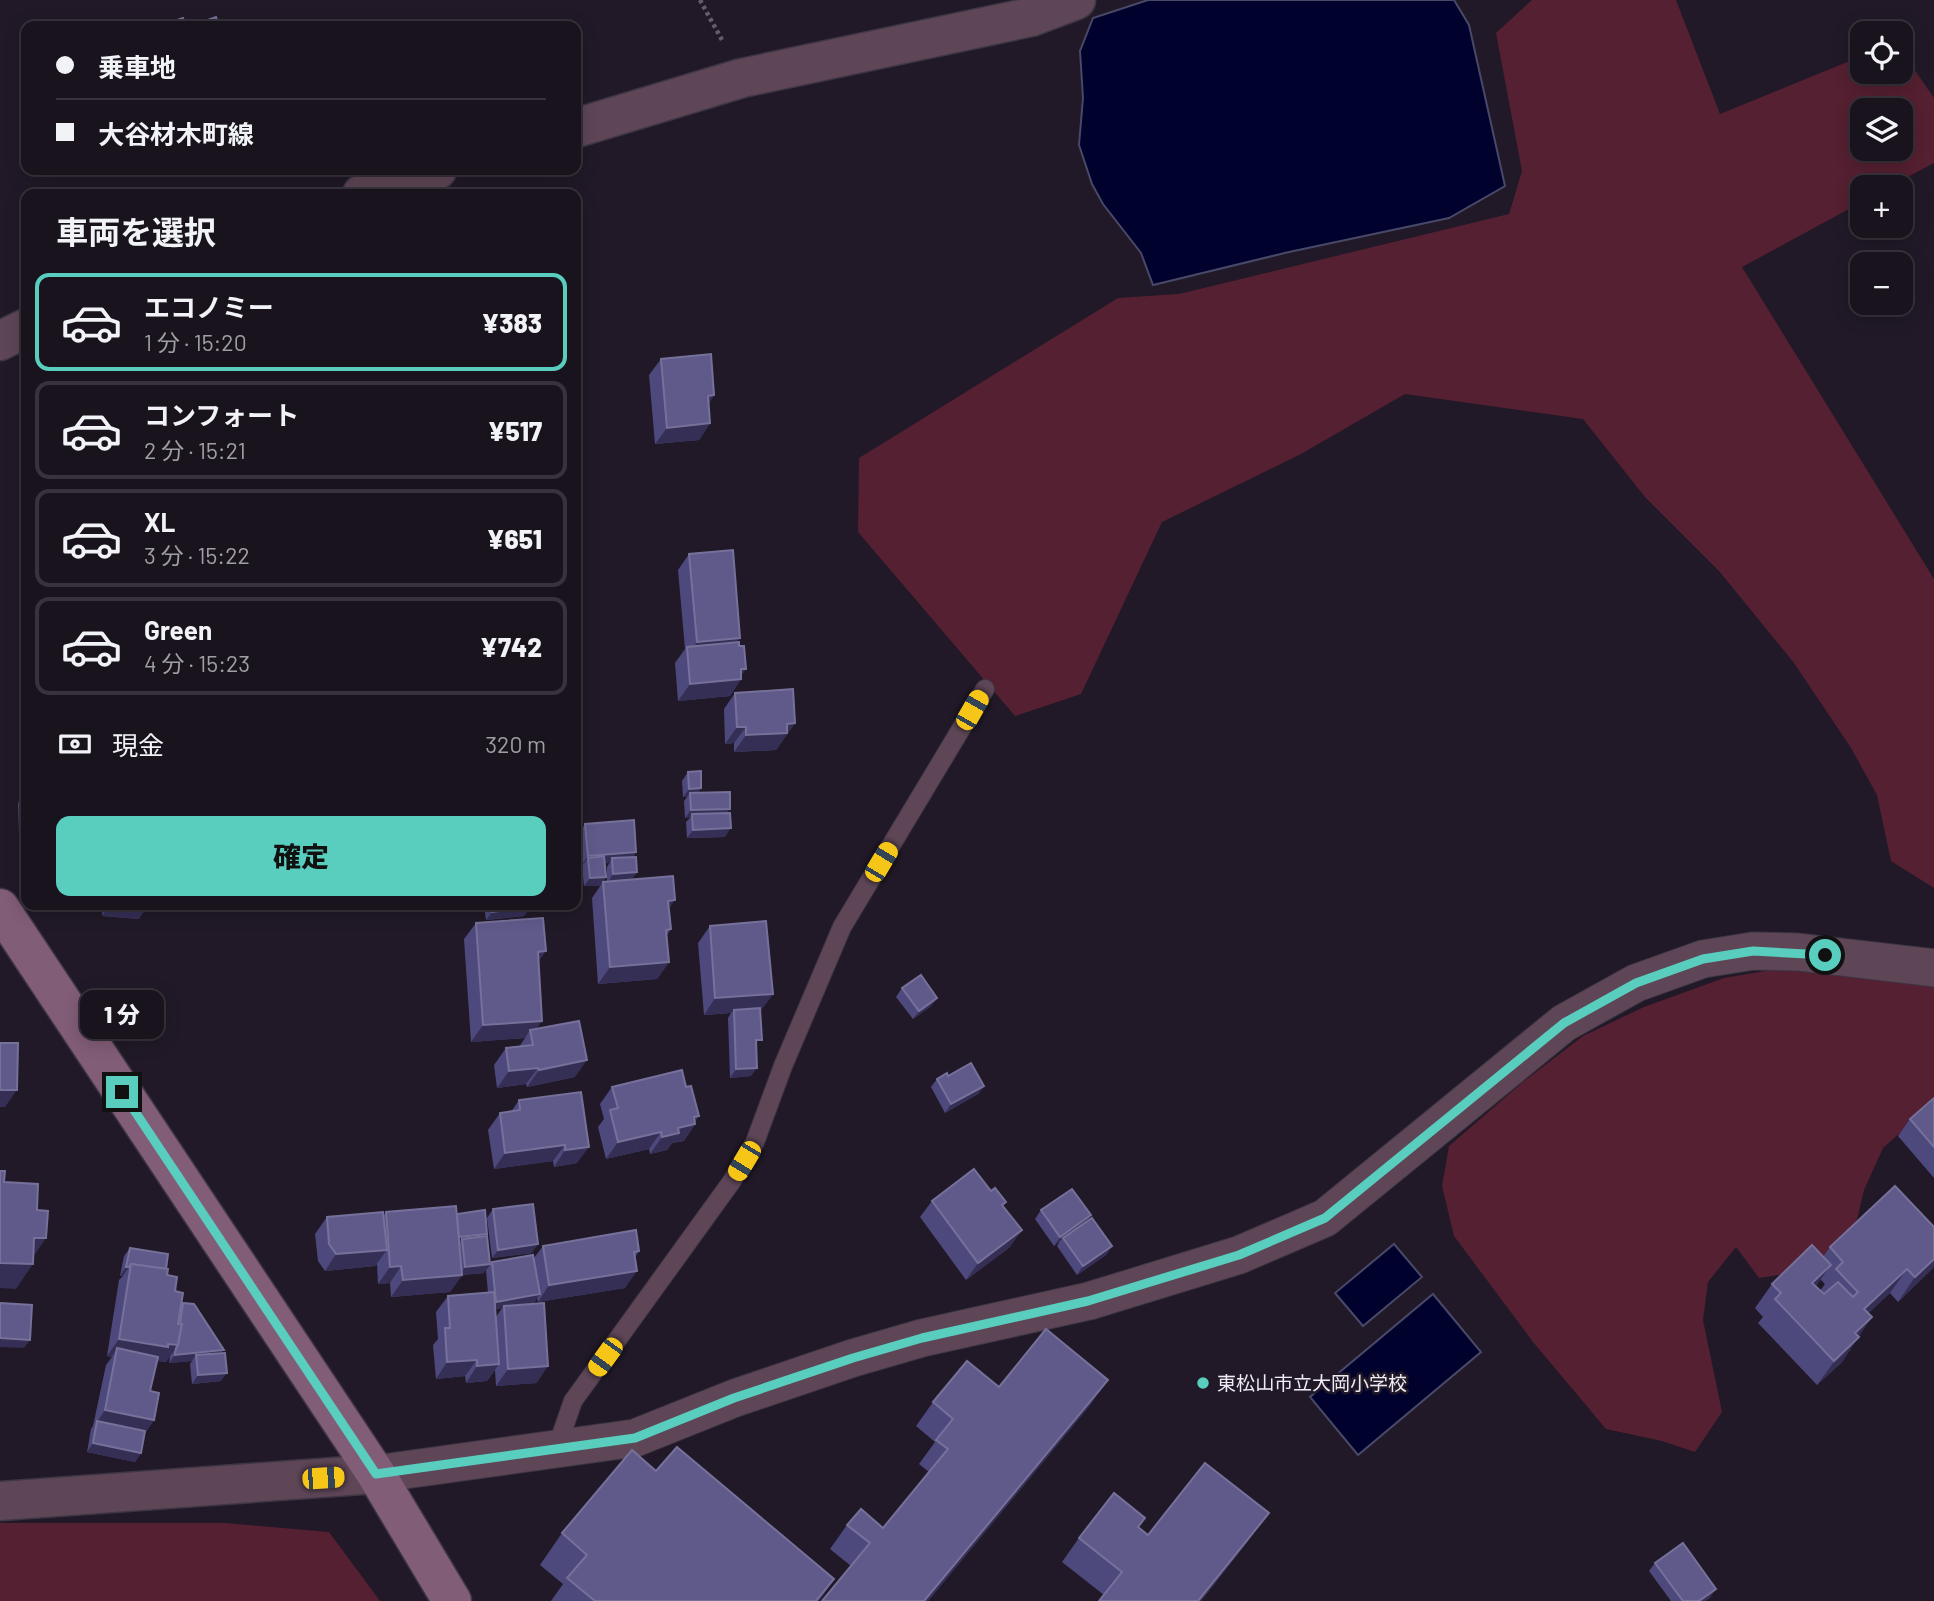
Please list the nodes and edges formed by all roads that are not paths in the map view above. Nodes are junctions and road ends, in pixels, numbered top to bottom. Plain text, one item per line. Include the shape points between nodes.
1 (1076, 0) edge
2 (581, 126) edge
3 (421, 175) edge
4 (378, 189) edge
5 (21, 330) edge
6 (0, 341) edge
7 (985, 689) dead end
8 (0, 908) edge
9 (1934, 968) edge
10 (557, 1447) junction
11 (376, 1474) junction
12 (0, 1501) edge
13 (452, 1601) edge

1 - 2 street via 1031,17 742,78
3 - 4 street
5 - 6 street
7 - 10 lane via 842,927 755,1142 732,1181 573,1401
8 - 11 main road
9 - 10 street via 1798,952 1753,951 1703,959 1636,983 1564,1023 1313,1224 1239,1255 1088,1301 853,1358 635,1438
10 - 11 street
11 - 12 street
11 - 13 main road

